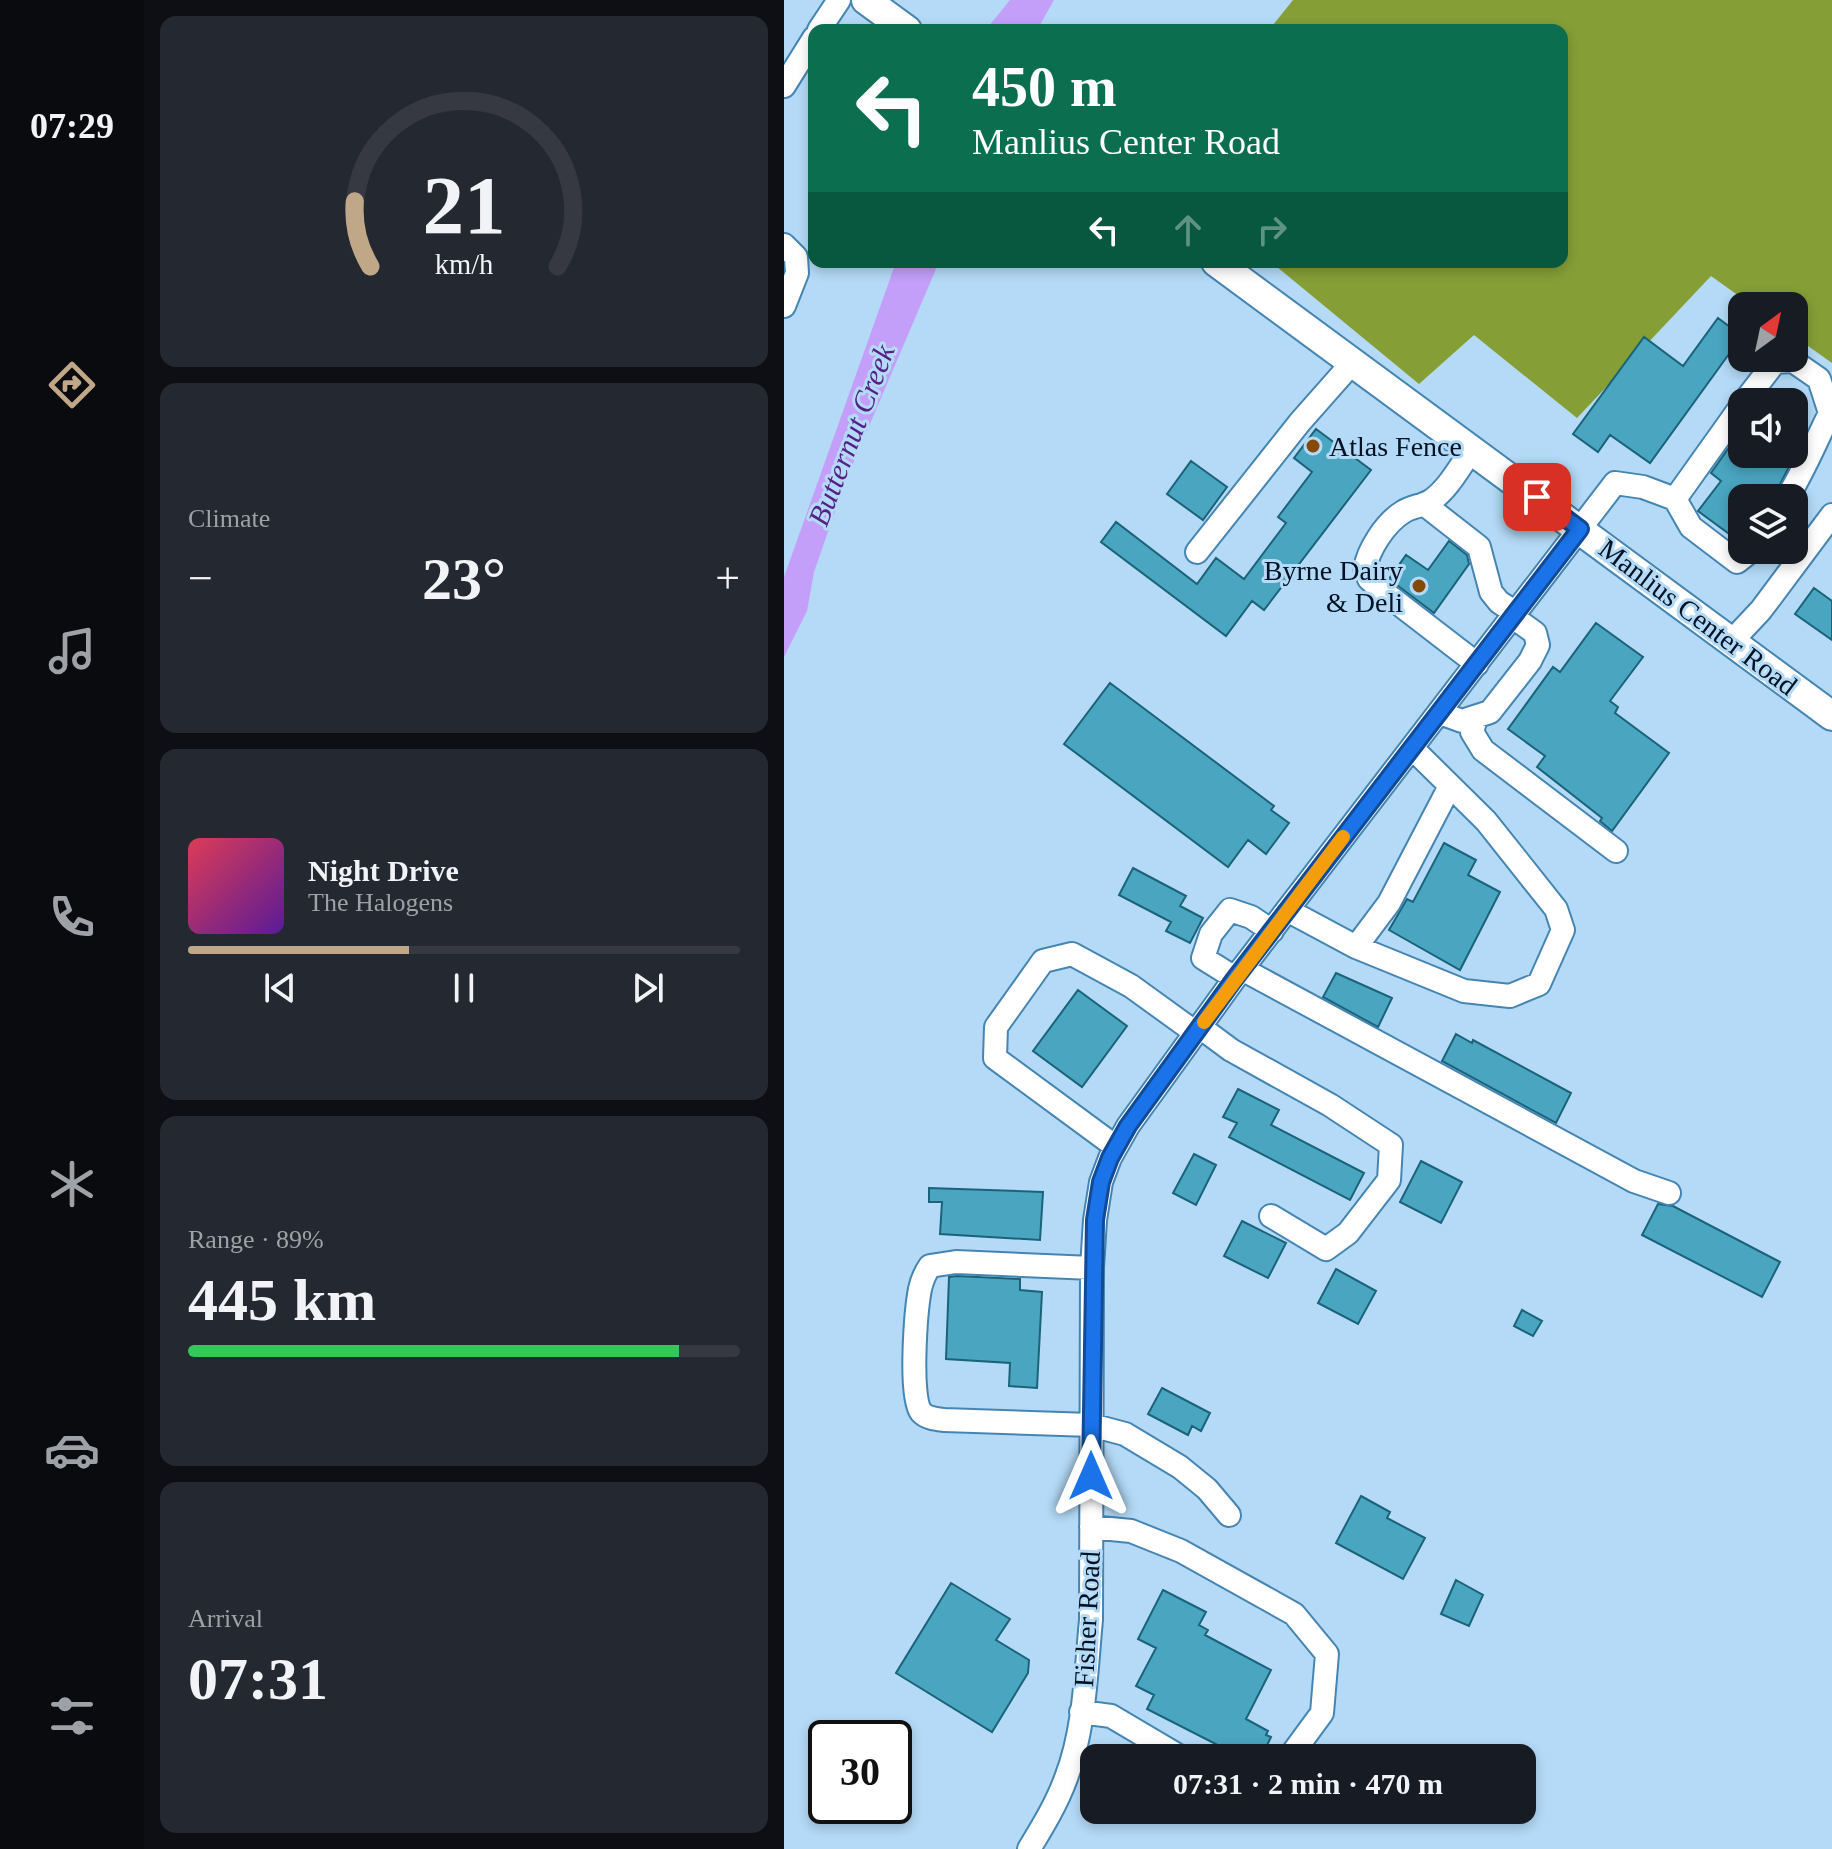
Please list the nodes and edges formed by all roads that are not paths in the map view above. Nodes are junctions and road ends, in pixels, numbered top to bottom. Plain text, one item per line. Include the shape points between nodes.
1 (839, 0) edge
2 (866, 0) edge
3 (823, 24) edge
4 (899, 24) edge
5 (808, 48) edge
6 (784, 86) edge
7 (784, 245) edge
8 (1224, 268) edge
9 (784, 306) edge
10 (1353, 362) junction
11 (1755, 388) edge
12 (1728, 424) edge
13 (1472, 450) junction
14 (1808, 465) edge
15 (1675, 499) junction
16 (1424, 504) junction
17 (1832, 515) edge
18 (1580, 529) junction
19 (1197, 552) dead end
20 (1728, 555) edge
21 (1515, 615) junction
22 (1731, 642) junction
23 (1477, 664) junction
24 (1440, 713) junction
25 (1832, 716) edge
26 (1476, 718) junction
27 (1412, 748) junction
28 (1450, 786) junction
29 (1616, 851) dead end
30 (1287, 910) junction
31 (1272, 931) junction
32 (1356, 947) junction
33 (1239, 974) junction
34 (1198, 1030) junction
35 (1116, 1147) junction
36 (1669, 1193) dead end
37 (1271, 1216) dead end
38 (1092, 1268) junction
39 (1091, 1425) junction
40 (1229, 1515) dead end
41 (1091, 1527) junction
42 (1081, 1712) junction
43 (1158, 1744) edge
44 (1299, 1744) edge
45 (1029, 1849) edge

1 - 3 street
2 - 4 main road
5 - 6 street
7 - 9 street via 796,257 797,273
8 - 10 main road, Manlius Center Road
10 - 13 main road, Manlius Center Road
10 - 19 street
11 - 14 street via 1775,362 1793,361 1819,379 1830,413
12 - 15 street
13 - 16 street via 1443,490
13 - 18 main road, Manlius Center Road
15 - 18 street, Fisher Road via 1615,483
15 - 20 street via 1691,527
16 - 21 street via 1479,547 1491,592
16 - 23 street via 1394,519 1373,547 1365,569 1381,590
17 - 22 street
18 - 21 street, Fisher Road
18 - 22 main road, Manlius Center Road
21 - 23 street, Fisher Road
21 - 26 street via 1535,633 1538,645 1490,712
22 - 25 main road, Manlius Center Road
23 - 24 street, Fisher Road
24 - 26 street via 1462,721
24 - 27 street, Fisher Road
26 - 29 street via 1472,732 1483,750
27 - 28 street
27 - 30 street, Fisher Road
28 - 32 street via 1389,903
28 - 32 street via 1486,821 1556,909 1563,930 1539,984 1510,996 1464,991
30 - 31 street, Fisher Road
30 - 32 street
31 - 33 street, Fisher Road
31 - 33 street via 1230,910 1211,934 1203,958
33 - 34 street, Fisher Road
33 - 36 street via 1634,1181
34 - 35 street, Fisher Road
34 - 35 street via 1072,954 1043,961 996,1027 995,1058
34 - 37 street via 1391,1145 1389,1180 1348,1233 1326,1249
35 - 38 street, Fisher Road via 1101,1182
38 - 39 street, Fisher Road
38 - 39 street via 956,1262 930,1266 920,1288 914,1371 915,1398 921,1412 934,1419
39 - 40 street via 1125,1434 1180,1467
39 - 41 street, Fisher Road
41 - 42 street, Fisher Road via 1091,1620
41 - 44 street via 1131,1531 1181,1551 1294,1614 1327,1654 1322,1713
42 - 43 street via 1111,1716
42 - 45 street, Fisher Road via 1067,1776

